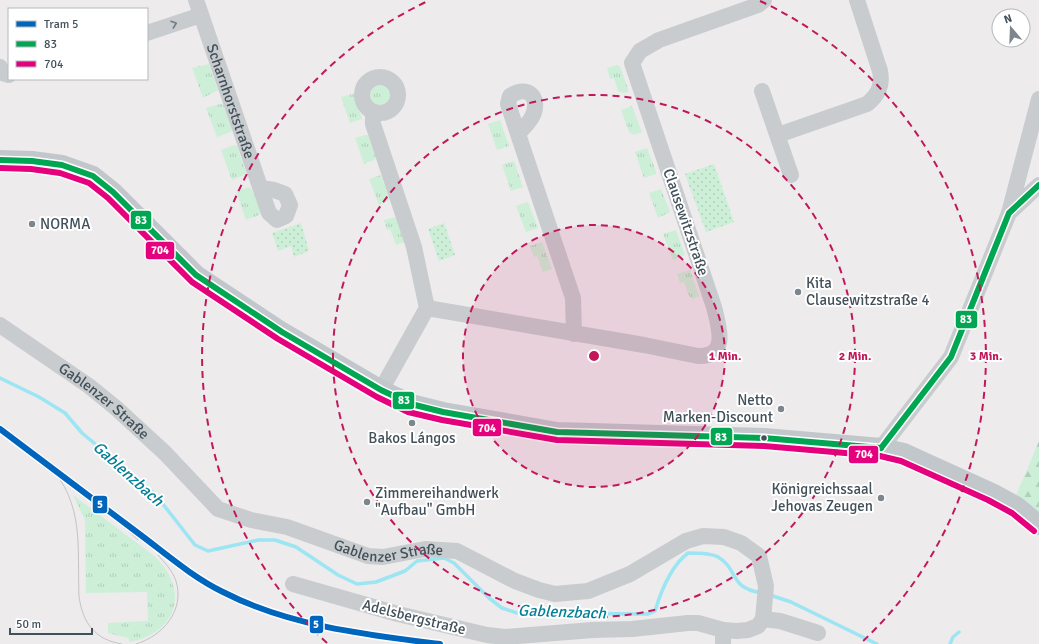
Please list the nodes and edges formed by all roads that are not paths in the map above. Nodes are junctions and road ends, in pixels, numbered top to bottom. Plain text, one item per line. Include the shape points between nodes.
1 (738, 0) edge
2 (764, 0) edge
3 (857, 0) edge
4 (198, 7) edge
5 (731, 15) junction
6 (148, 32) edge
7 (0, 67) edge
8 (8, 75) edge
9 (762, 91) dead end
10 (1039, 99) edge
11 (373, 113) dead end
12 (518, 134) dead end
13 (778, 135) junction
14 (0, 160) edge
15 (791, 175) dead end
16 (1039, 186) edge
17 (261, 188) dead end
18 (1009, 213) junction
19 (427, 308) junction
20 (0, 325) edge
21 (574, 334) junction
22 (381, 390) junction
23 (881, 448) junction
24 (1039, 524) edge
25 (292, 584) dead end
26 (764, 612) junction
27 (818, 633) dead end
28 (723, 637) edge

1 - 5 street
2 - 5 street, Clausewitzstraße via 758,6
3 - 13 street via 880,71 880,89 867,104
6 -> 4 street, Scharnhorststraße
4 - 17 street, Scharnhorststraße
5 - 21 street, Clausewitzstraße via 659,40 640,51 632,62 714,307 720,332 719,346 707,356 698,356
7 - 8 street via 2,73
9 - 13 street
10 - 18 street
11 - 19 street via 373,124 414,247
12 - 21 street via 573,298
13 - 15 street
14 - 22 main road via 62,165 93,176 113,192 196,275 282,332
16 - 18 street
18 - 23 street via 951,357
19 - 21 street, Clausewitzstraße
19 - 22 street
20 - 26 street, Gablenzer Straße via 89,386 116,408 165,453 218,509 251,520 287,527 368,556 383,557 425,549 456,551 515,581 555,594 588,591 602,586 630,574 686,541 703,536 724,537 741,543 759,556 766,586
22 - 23 main road via 411,404 436,410 557,432 764,438
23 - 24 main road via 904,453 992,493 1016,506
25 - 28 street, Adelsbergstraße via 393,613 499,637 688,623 698,623
26 - 27 street via 780,621
26 - 28 street, Adelsbergstraße via 758,626

